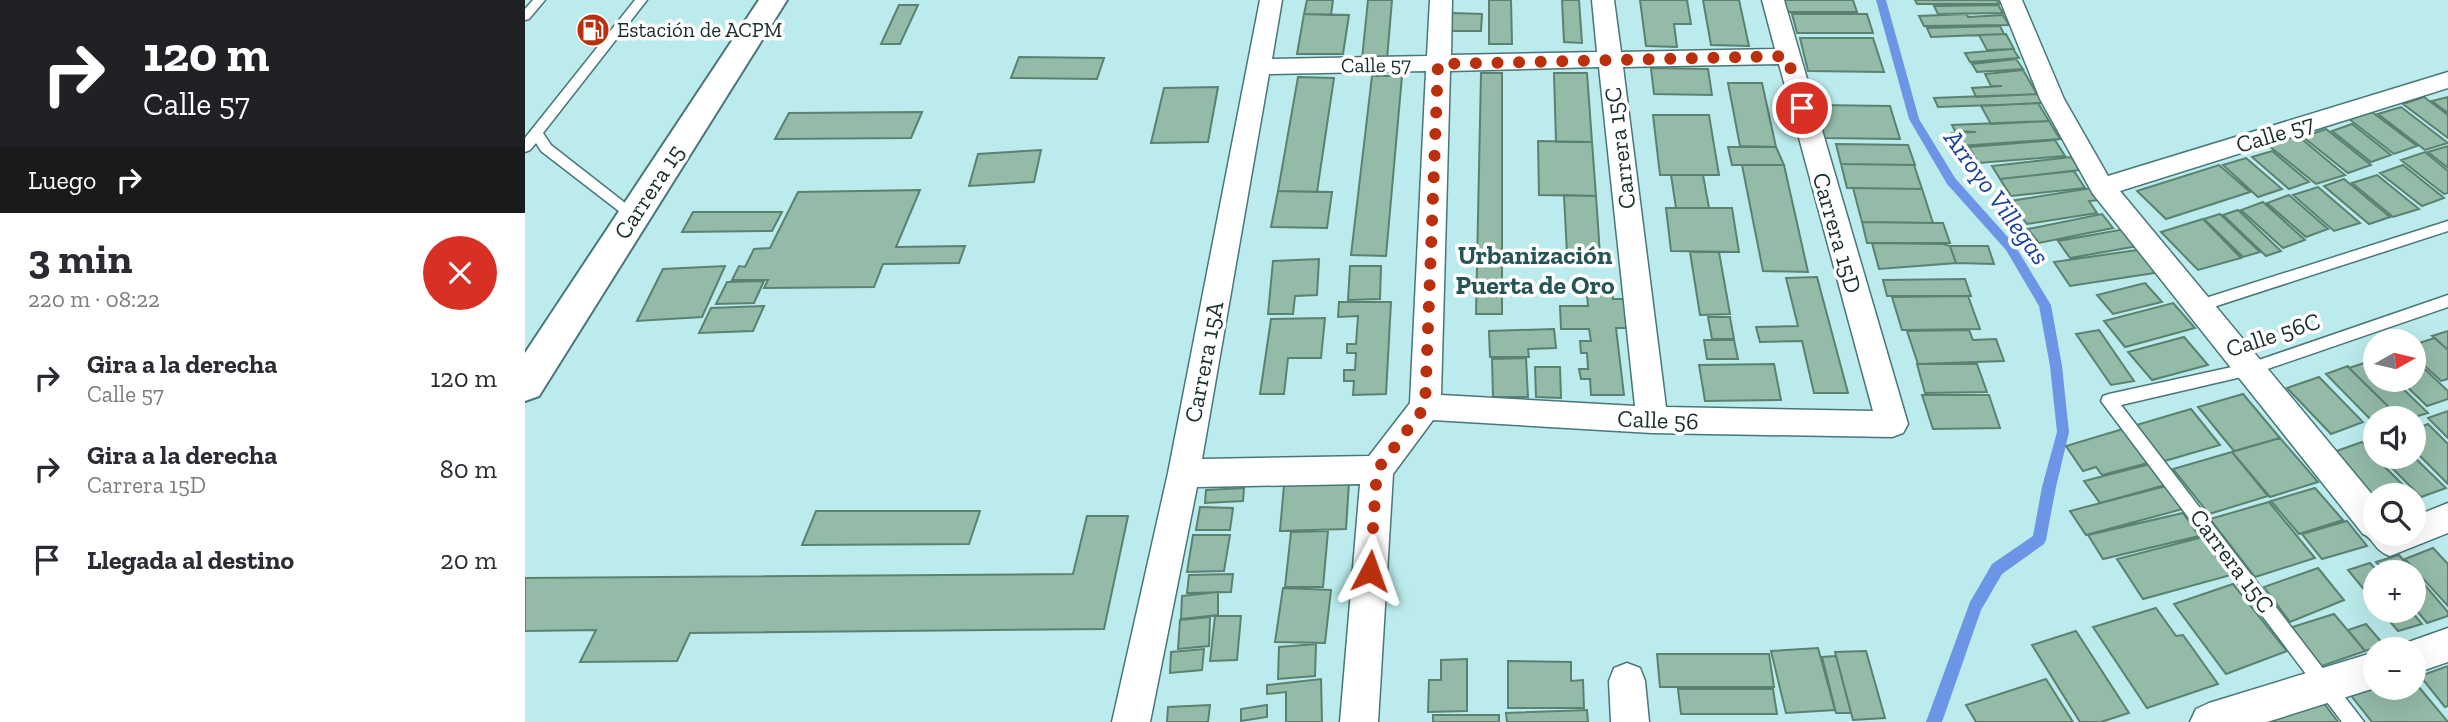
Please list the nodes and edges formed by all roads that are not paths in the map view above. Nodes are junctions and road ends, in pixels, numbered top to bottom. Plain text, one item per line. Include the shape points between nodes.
1 (539, 0) edge
2 (641, 0) edge
3 (773, 0) edge
4 (1271, 0) edge
5 (1441, 0) edge
6 (1604, 0) edge
7 (1773, 0) edge
8 (2011, 0) edge
9 (525, 16) edge
10 (1787, 56) junction
11 (1610, 58) junction
12 (1438, 64) junction
13 (1259, 67) junction
14 (2448, 80) edge
15 (536, 132) junction
16 (525, 146) edge
17 (2102, 187) junction
18 (633, 217) junction
19 (2448, 226) edge
20 (2448, 301) edge
21 (2198, 306) junction
22 (2250, 369) junction
23 (525, 384) edge
24 (2109, 401) joint
25 (1425, 407) junction
26 (1652, 421) junction
27 (1892, 424) joint
28 (1377, 470) junction
29 (1184, 473) junction
30 (2363, 498) edge
31 (2448, 518) edge
32 (2426, 524) edge
33 (2448, 645) edge
34 (2426, 653) edge
35 (2363, 674) edge
36 (1627, 681) dead end
37 (2328, 687) junction
38 (1131, 722) edge
39 (1359, 722) edge
40 (1630, 722) edge
41 (2209, 722) edge
42 (2354, 722) edge

1 - 9 lane
2 - 15 lane
3 - 18 main road, Carrera 15
4 - 13 street, Carrera 15A
5 - 12 street
6 - 11 street, Carrera 15C
7 - 10 street, Carrera 15D
8 - 17 street via 2052,99
10 - 11 street, Calle 57
10 - 27 street, Carrera 15D
11 - 12 street, Calle 57
11 - 26 street, Carrera 15C
12 - 13 street, Calle 57
12 - 25 street
13 - 29 street, Carrera 15A
14 - 17 street, Calle 57
15 - 16 lane
15 - 18 lane via 546,148
17 - 21 street
18 - 23 main road, Carrera 15
19 - 21 lane
20 - 22 lane, Calle 56C
21 - 22 street
22 - 24 lane, Calle 56C
22 - 30 street
24 - 37 lane, Carrera 15C
25 - 26 street, Calle 56
25 - 28 street
26 - 27 street, Calle 56
28 - 29 street
28 - 39 street
29 - 38 street, Carrera 15A
31 - 32 street
33 - 34 street
35 - 37 street
36 - 40 street
37 - 41 street
37 - 42 lane, Carrera 15C

